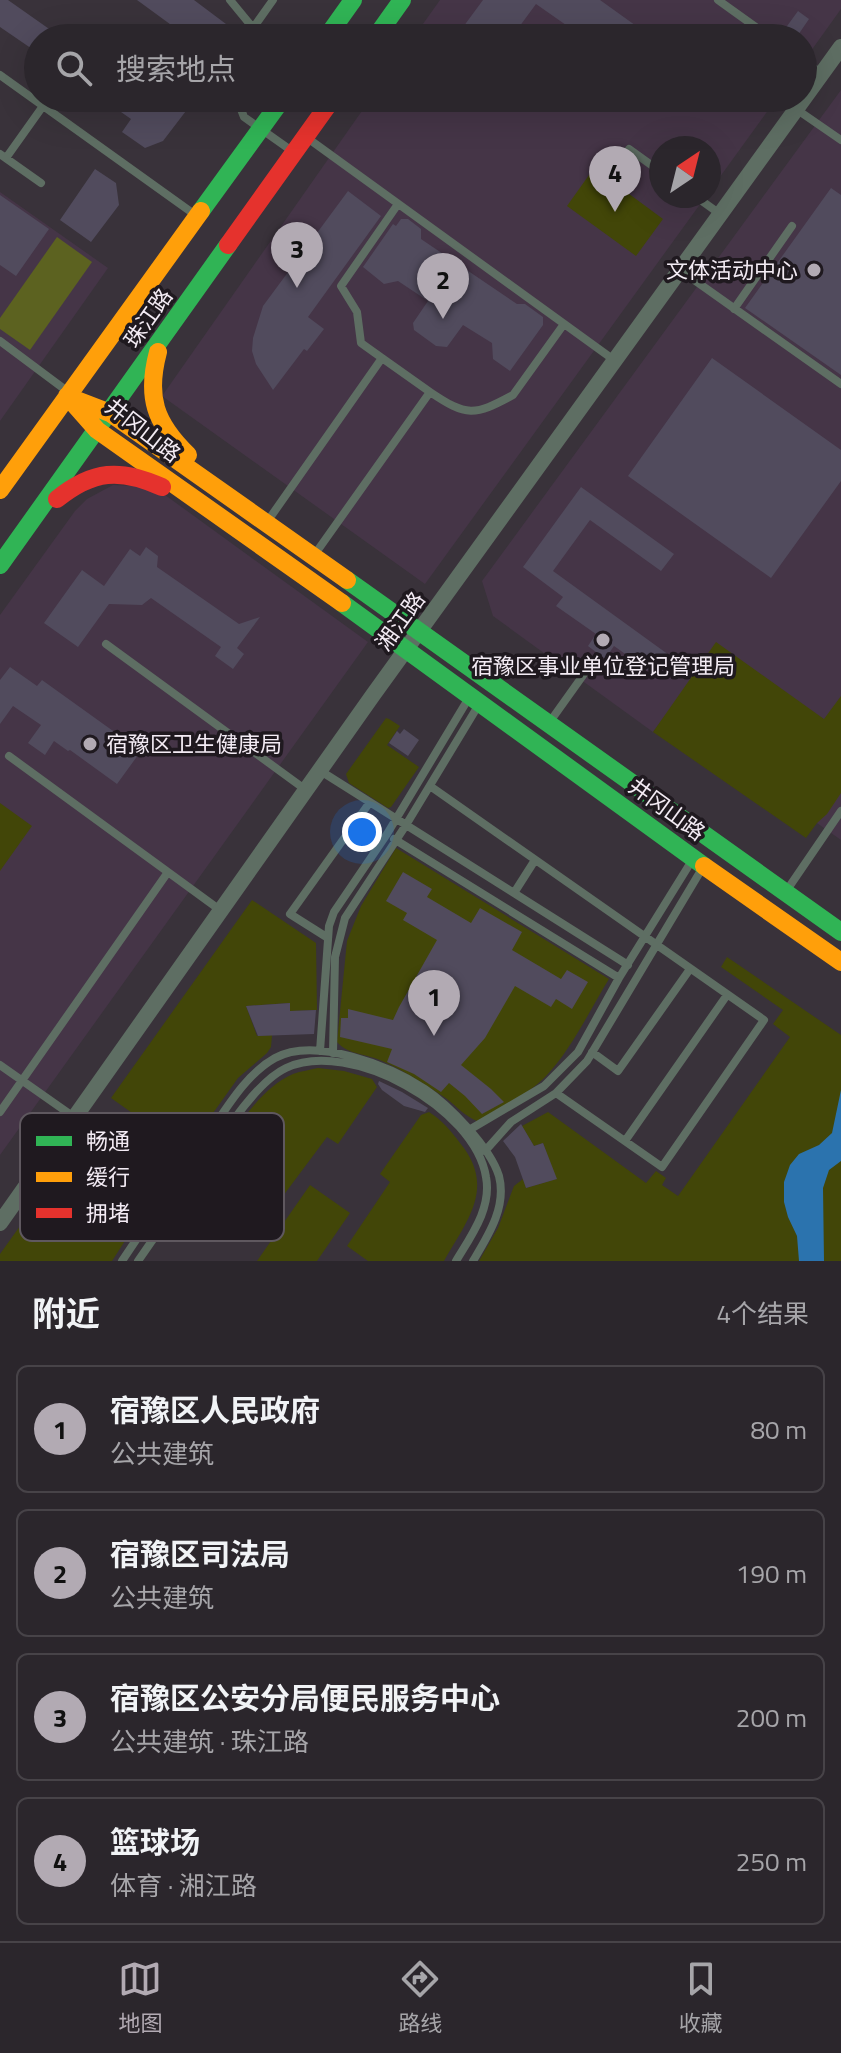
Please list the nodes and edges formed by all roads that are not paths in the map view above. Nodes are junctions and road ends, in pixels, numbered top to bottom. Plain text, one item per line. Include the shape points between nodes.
1 (230, 0) edge
2 (273, 0) edge
3 (353, 0) edge
4 (402, 0) edge
5 (718, 0) edge
6 (250, 24) edge
7 (256, 24) edge
8 (336, 24) edge
9 (385, 24) edge
10 (751, 24) edge
11 (841, 47) edge
12 (817, 70) edge
13 (822, 74) junction
14 (0, 75) edge
15 (817, 81) edge
16 (24, 92) edge
17 (38, 112) edge
18 (51, 112) edge
19 (242, 112) edge
20 (273, 112) edge
21 (323, 112) edge
22 (794, 112) edge
23 (800, 112) edge
24 (261, 129) junction
25 (305, 137) junction
26 (841, 140) edge
27 (629, 149) dead end
28 (294, 153) junction
29 (3, 156) edge
30 (649, 163) edge
31 (41, 183) dead end
32 (398, 204) junction
33 (712, 208) edge
34 (720, 214) junction
35 (198, 217) junction
36 (792, 226) dead end
37 (680, 270) junction
38 (734, 309) junction
39 (564, 324) junction
40 (163, 338) junction
41 (0, 341) edge
42 (382, 358) junction
43 (614, 360) junction
44 (841, 384) edge
45 (430, 392) junction
46 (68, 394) junction
47 (110, 413) junction
48 (97, 430) junction
49 (0, 490) edge
50 (262, 520) junction
51 (29, 525) junction
52 (250, 538) junction
53 (313, 556) junction
54 (0, 565) edge
55 (301, 574) junction
56 (420, 631) junction
57 (106, 644) dead end
58 (407, 649) junction
59 (594, 660) dead end
60 (475, 699) junction
61 (549, 724) junction
62 (535, 743) junction
63 (9, 756) dead end
64 (319, 770) junction
65 (430, 786) junction
66 (306, 790) junction
67 (370, 802) junction
68 (841, 811) edge
69 (396, 819) junction
70 (406, 825) junction
71 (387, 834) junction
72 (395, 840) junction
73 (712, 841) junction
74 (535, 860) junction
75 (698, 862) junction
76 (168, 872) junction
77 (514, 893) junction
78 (785, 893) junction
79 (220, 911) junction
80 (771, 914) junction
81 (841, 932) edge
82 (644, 937) junction
83 (328, 938) junction
84 (655, 945) junction
85 (841, 962) edge
86 (628, 965) junction
87 (690, 969) junction
88 (619, 978) junction
89 (727, 995) junction
90 (320, 1051) junction
91 (592, 1052) junction
92 (333, 1053) junction
93 (0, 1065) edge
94 (22, 1081) junction
95 (556, 1093) junction
96 (0, 1112) edge
97 (69, 1113) edge
98 (78, 1113) edge
99 (224, 1113) edge
100 (241, 1113) edge
101 (469, 1130) junction
102 (625, 1141) junction
103 (485, 1151) junction
104 (20, 1195) edge
105 (0, 1223) edge
106 (136, 1241) edge
107 (152, 1241) edge
108 (122, 1261) edge
109 (138, 1261) edge
110 (456, 1261) edge
111 (473, 1261) edge

1 - 6 lane
2 - 7 lane
3 - 8 street
4 - 9 street
5 - 10 lane
11 - 13 street, 湘江路
12 - 13 lane
13 - 15 street, 湘江路
14 - 16 lane
17 - 29 lane
18 - 35 lane
19 - 24 lane
20 - 24 street, 珠江路
21 - 25 street, 珠江路
22 - 34 street, 湘江路
23 - 26 lane
24 - 28 lane
24 - 35 street, 珠江路
25 - 28 street, 珠江路
25 - 32 lane
27 - 30 lane
28 - 40 street, 珠江路
29 - 31 lane
32 - 39 lane
32 - 42 lane via 341,286 357,312 361,343
33 - 34 lane
34 - 37 street, 湘江路
35 - 46 street, 珠江路
36 - 38 lane
37 - 38 lane
37 - 43 street, 湘江路
38 - 44 lane
39 - 43 lane
39 - 45 lane via 513,395 462,412
40 - 47 street, 珠江路
40 - 50 street via 151,383 164,428 172,441
41 - 46 lane
42 - 45 lane
42 - 50 lane
43 - 56 street, 湘江路
45 - 53 lane
46 - 47 street, 井冈山路
46 - 48 street, 井冈山路
46 - 49 street, 珠江路
47 - 48 street, 珠江路
47 - 50 street, 井冈山路
48 - 51 street, 珠江路
48 - 52 street, 井冈山路
50 - 52 lane
50 - 53 street, 井冈山路
51 - 52 street via 70,487 102,474 122,473 158,485
51 - 54 street, 珠江路
52 - 55 street, 井冈山路
53 - 55 lane
53 - 56 street, 井冈山路
55 - 58 street, 井冈山路
56 - 58 street, 湘江路
56 - 61 street, 井冈山路
57 - 66 lane
58 - 60 street, 井冈山路
58 - 64 street, 湘江路
59 - 61 lane
60 - 62 street, 井冈山路
60 - 65 lane
60 - 69 lane
61 - 62 lane
61 - 73 street, 井冈山路
62 - 75 street, 井冈山路
63 - 76 lane
64 - 66 street, 湘江路
64 - 67 lane
65 - 70 lane
65 - 74 lane
66 - 79 street, 湘江路
67 - 69 lane
67 - 83 lane via 290,914
68 - 78 lane
69 - 70 lane
69 - 71 lane
70 - 72 lane
70 - 77 lane
71 - 72 lane
71 - 83 lane via 334,912
72 - 88 lane
72 - 92 lane via 345,918 335,957
73 - 75 lane
73 - 78 street, 井冈山路
74 - 77 lane
74 - 82 lane
75 - 80 street, 井冈山路
75 - 82 lane
75 - 84 lane
76 - 79 lane
76 - 94 lane
77 - 86 lane
78 - 80 lane
78 - 81 street, 井冈山路
79 - 98 street, 湘江路
80 - 85 street, 井冈山路
82 - 84 lane
82 - 86 lane
83 - 90 lane
84 - 87 lane
84 - 91 lane
86 - 88 lane
87 - 89 lane
87 - 91 lane via 618,1071
88 - 101 lane via 578,1052 553,1078
89 - 102 lane
89 - 102 lane via 764,1020 662,1167
90 - 92 lane
90 - 99 lane via 276,1057 252,1076
91 - 95 lane
92 - 101 lane via 377,1065 425,1089
93 - 94 lane
94 - 96 lane
94 - 97 lane
95 - 102 lane
95 - 103 lane via 511,1122
100 - 110 lane via 267,1080 303,1062 327,1060 371,1069 423,1095 451,1119 480,1157 487,1178 480,1221
101 - 103 lane
103 - 111 lane via 499,1177 501,1198 497,1217
104 - 105 street, 湘江路
106 - 108 lane
107 - 109 lane

